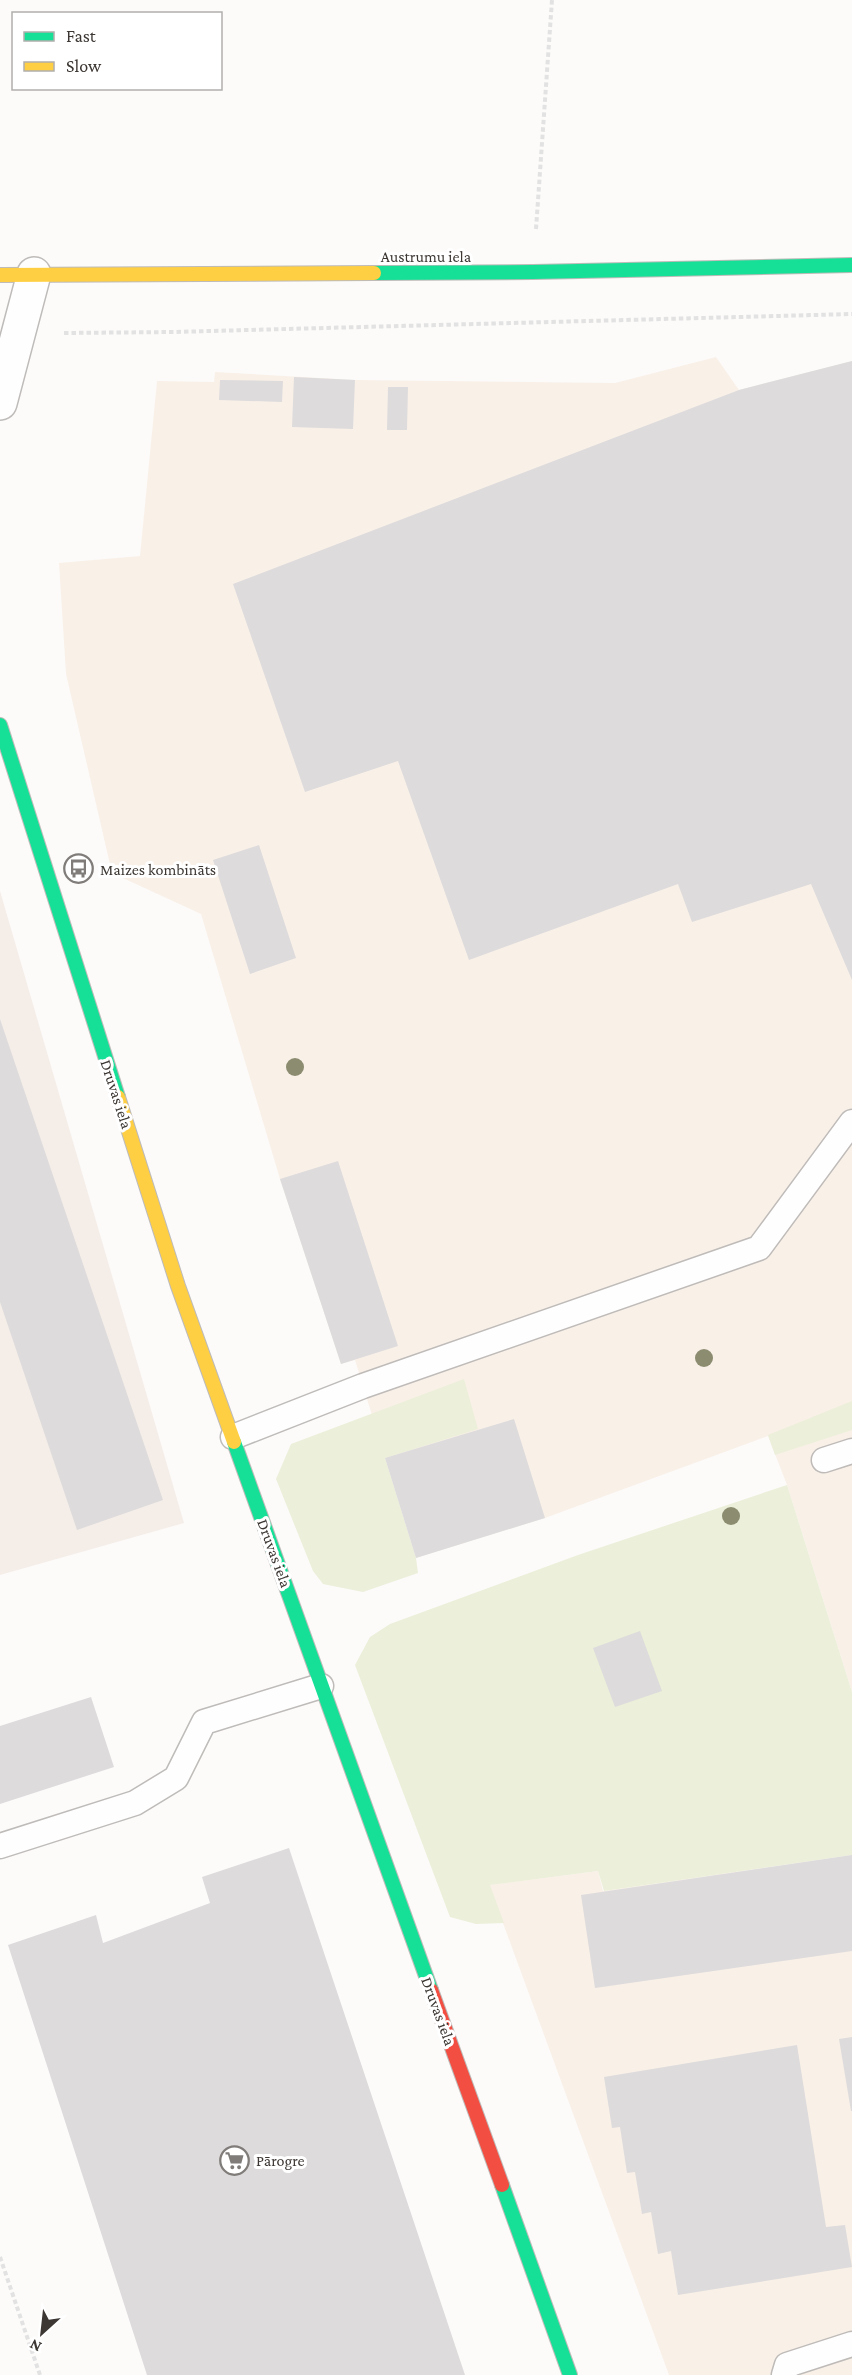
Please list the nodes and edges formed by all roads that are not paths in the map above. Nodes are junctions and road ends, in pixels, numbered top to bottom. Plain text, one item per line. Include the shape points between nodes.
1 (852, 266) edge
2 (0, 274) edge
3 (34, 274) junction
4 (0, 403) edge
5 (0, 725) edge
6 (852, 1122) edge
7 (233, 1437) junction
8 (852, 1450) edge
9 (824, 1460) dead end
10 (321, 1686) junction
11 (0, 1846) edge
12 (852, 2344) edge
13 (570, 2375) edge
14 (784, 2375) edge

1 - 3 street, Austrumu iela
2 - 3 street, Austrumu iela
3 - 4 street
5 - 7 street, Druvas iela via 178,1286
6 - 7 lane via 759,1248 363,1386
7 - 10 street, Druvas iela
8 - 9 lane
10 - 11 lane via 204,1722 176,1778 135,1803
10 - 13 street, Druvas iela
12 - 14 lane via 787,2365

